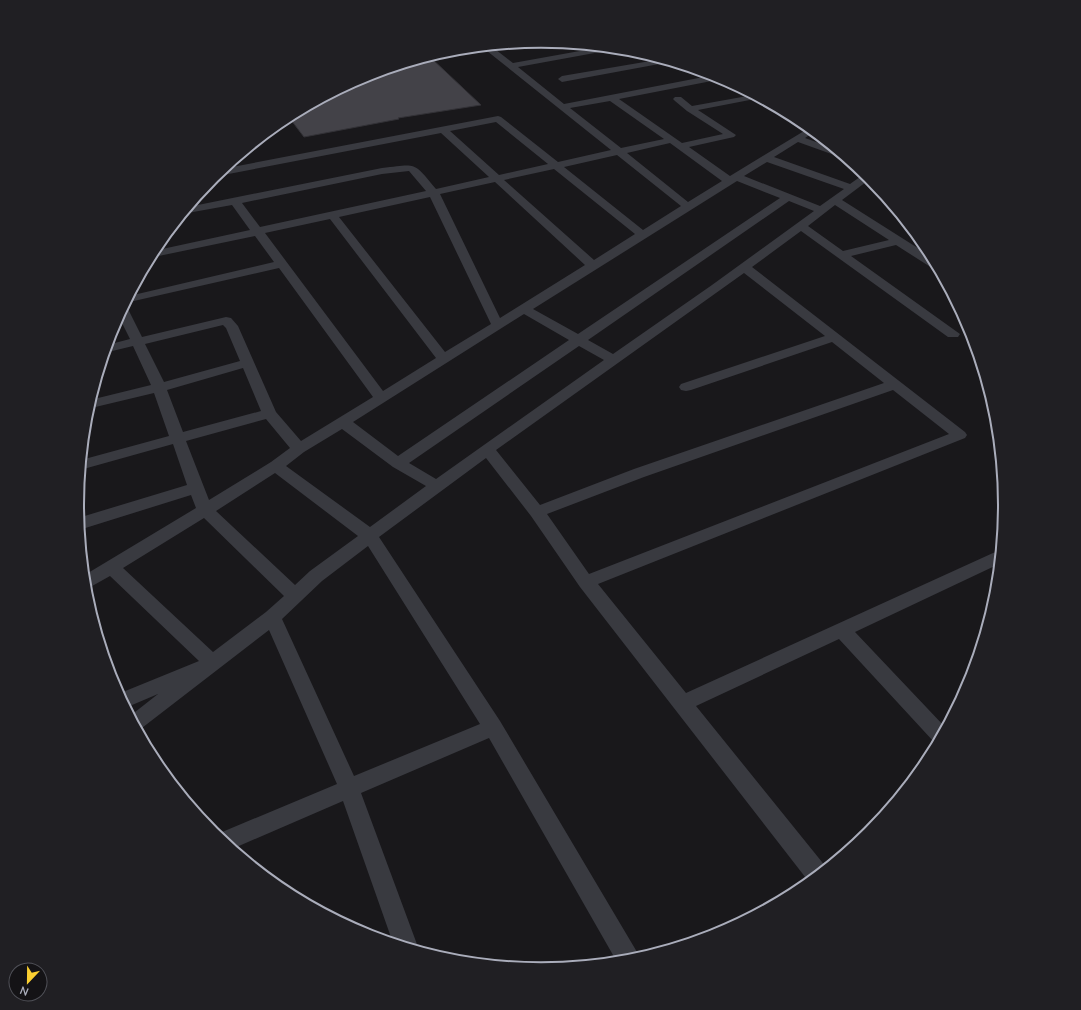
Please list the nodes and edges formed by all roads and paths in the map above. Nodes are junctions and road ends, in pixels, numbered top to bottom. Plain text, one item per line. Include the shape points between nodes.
1 (492, 51) edge
2 (593, 51) edge
3 (655, 63) edge
4 (510, 66) junction
5 (562, 79) dead end
6 (706, 80) edge
7 (612, 98) junction
8 (749, 98) edge
9 (678, 100) dead end
10 (562, 107) junction
11 (690, 109) junction
12 (443, 130) junction
13 (807, 134) edge
14 (798, 139) junction
15 (677, 143) junction
16 (828, 149) edge
17 (619, 152) junction
18 (767, 158) junction
19 (556, 166) junction
20 (229, 171) edge
21 (497, 179) junction
22 (733, 179) junction
23 (862, 180) edge
24 (851, 188) junction
25 (434, 194) junction
26 (788, 197) junction
27 (834, 200) junction
28 (235, 201) junction
29 (688, 207) junction
30 (193, 209) edge
31 (821, 210) junction
32 (333, 216) junction
33 (801, 226) junction
34 (258, 232) junction
35 (643, 235) junction
36 (898, 241) junction
37 (160, 253) edge
38 (840, 255) junction
39 (924, 258) edge
40 (281, 264) junction
41 (593, 266) junction
42 (744, 267) junction
43 (133, 298) edge
44 (524, 309) junction
45 (125, 315) edge
46 (498, 326) junction
47 (952, 334) dead end
48 (835, 338) junction
49 (578, 339) junction
50 (138, 341) junction
51 (112, 347) edge
52 (444, 359) junction
53 (614, 360) junction
54 (247, 363) junction
55 (895, 384) junction
56 (159, 387) junction
57 (686, 387) dead end
58 (381, 398) junction
59 (95, 403) edge
60 (269, 412) junction
61 (343, 422) junction
62 (177, 438) junction
63 (299, 449) junction
64 (487, 449) junction
65 (398, 463) junction
66 (85, 464) edge
67 (276, 466) junction
68 (437, 486) junction
69 (195, 488) junction
70 (204, 509) junction
71 (537, 512) junction
72 (84, 522) edge
73 (370, 536) junction
74 (994, 564) edge
75 (110, 567) junction
76 (90, 580) edge
77 (586, 582) junction
78 (295, 596) junction
79 (272, 617) junction
80 (842, 630) junction
81 (213, 663) junction
82 (127, 699) edge
83 (682, 704) junction
84 (138, 721) edge
85 (493, 727) junction
86 (937, 732) edge
87 (349, 788) junction
88 (229, 839) edge
89 (815, 871) edge
90 (404, 941) edge
91 (625, 954) edge

1 - 4 street
2 - 4 street
3 - 5 street
4 - 10 street
6 - 7 street
7 - 10 street
7 - 15 street
8 - 11 street
9 - 11 street
10 - 17 street
11 - 15 street via 731,135
12 - 19 street via 498,119
12 - 20 street
12 - 21 street
13 - 14 street
14 - 16 street
14 - 18 street
15 - 17 street
15 - 22 street
17 - 19 street
17 - 29 street
18 - 22 street
18 - 24 street
19 - 21 street
19 - 35 street
21 - 25 street
21 - 41 street
22 - 26 street
22 - 29 street
23 - 24 street
24 - 27 street
25 - 28 street via 416,172 408,167
25 - 32 street
25 - 46 street
26 - 31 street
26 - 49 street
27 - 31 street
27 - 36 street
28 - 30 street
28 - 34 street
29 - 35 street
31 - 33 street
32 - 34 street
32 - 52 street
33 - 38 street
33 - 42 street
34 - 37 street
34 - 40 street
35 - 41 street
36 - 38 street
36 - 39 street
38 - 47 street
40 - 43 street
40 - 58 street
41 - 44 street
42 - 48 street
42 - 53 street
44 - 46 street
44 - 49 street
45 - 50 street
46 - 52 street
48 - 55 street
48 - 57 street
49 - 53 street
49 - 65 street
50 - 51 street
50 - 54 street via 226,321 232,326
50 - 56 street
52 - 58 street
53 - 64 street
54 - 56 street
54 - 60 street
55 - 71 street via 639,473
55 - 77 street via 960,436
56 - 59 street
56 - 62 street
58 - 61 street
60 - 62 street
60 - 63 street
61 - 63 street
61 - 65 street
62 - 66 street
62 - 69 street
63 - 67 street
64 - 68 street
64 - 71 street
65 - 68 street
67 - 70 street
67 - 73 street
68 - 73 street
69 - 70 street
69 - 72 street
70 - 75 street
70 - 78 street
71 - 77 street
73 - 78 street via 316,576
73 - 85 street
74 - 80 street
75 - 76 street
75 - 81 street
77 - 83 street
78 - 79 street
79 - 81 street
79 - 87 street
80 - 83 street
80 - 86 street
81 - 82 street
81 - 84 street
83 - 89 street
85 - 87 street
85 - 91 street
87 - 88 street
87 - 90 street

